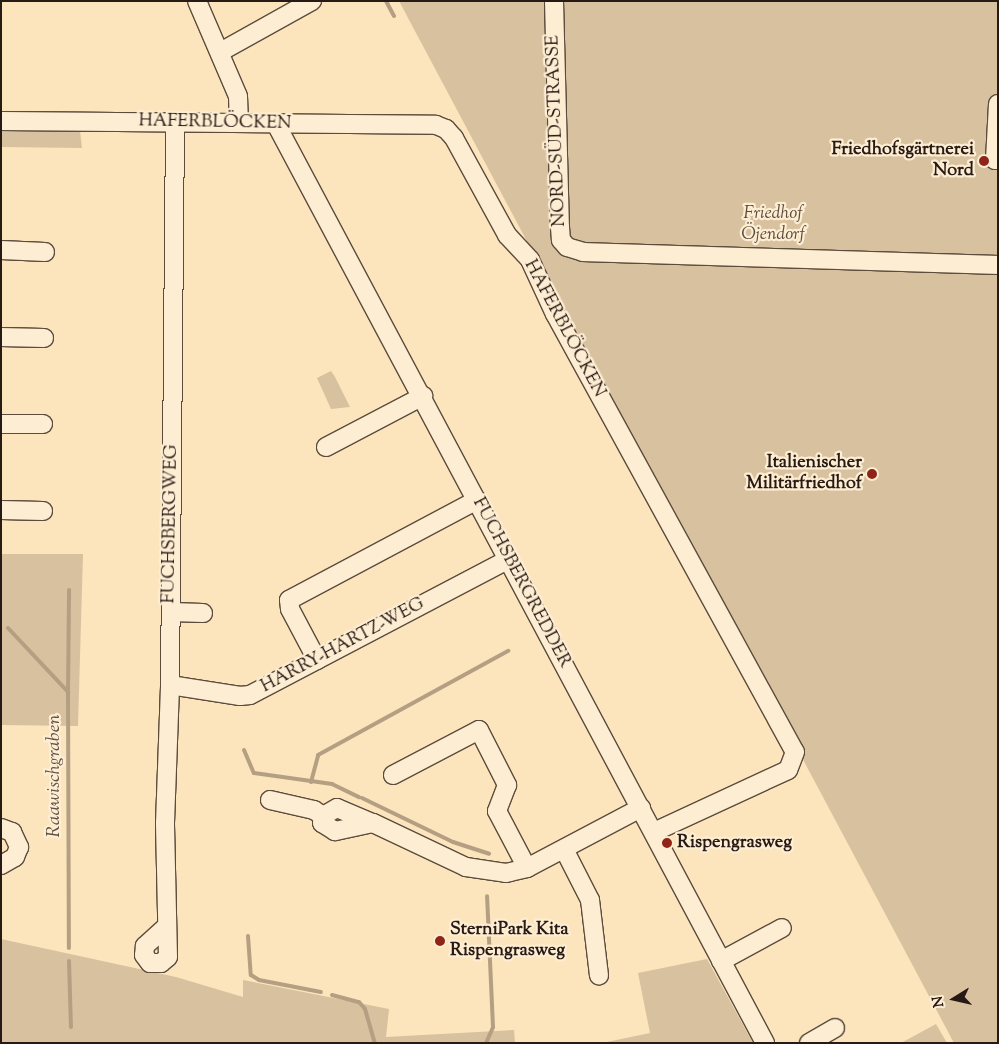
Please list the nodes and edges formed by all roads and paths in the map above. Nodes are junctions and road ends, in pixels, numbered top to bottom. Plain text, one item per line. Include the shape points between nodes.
1 (197, 1) edge
2 (312, 1) edge
3 (554, 1) edge
4 (222, 52) junction
5 (998, 104) edge
6 (1, 121) edge
7 (175, 122) junction
8 (239, 123) junction
9 (276, 124) junction
10 (998, 160) edge
11 (1, 250) edge
12 (45, 252) dead end
13 (998, 265) edge
14 (1, 337) edge
15 (44, 338) dead end
16 (423, 396) junction
17 (1, 424) edge
18 (43, 424) dead end
19 (326, 447) dead end
20 (477, 500) junction
21 (1, 510) edge
22 (43, 511) dead end
23 (507, 560) junction
24 (170, 612) junction
25 (203, 613) dead end
26 (317, 660) junction
27 (170, 685) junction
28 (393, 775) dead end
29 (270, 800) dead end
30 (641, 808) junction
31 (1, 828) edge
32 (654, 832) junction
33 (564, 848) junction
34 (1, 865) edge
35 (527, 868) junction
36 (167, 926) dead end
37 (782, 928) dead end
38 (721, 961) junction
39 (600, 975) dead end
40 (835, 1028) dead end
41 (765, 1043) edge
42 (809, 1043) edge

1 - 4 street
2 - 4 street
3 - 13 street, NORD-SÜD-STRASSE via 560,227 561,240 567,247 583,252
4 - 8 street via 238,96
5 - 10 street via 995,160
6 - 7 street, HAFERBLÖCKEN
7 - 8 street, HAFERBLÖCKEN
7 - 24 street, FUCHSBERGWEG
8 - 9 street, HAFERBLÖCKEN
9 - 16 street, FUCHSBERGREDDER
9 - 32 street, HAFERBLÖCKEN via 436,125 454,138 507,235 530,260 560,322 795,752 788,770
11 - 12 street
14 - 15 street
16 - 19 street
16 - 20 street, FUCHSBERGREDDER
17 - 18 street
20 - 23 street, FUCHSBERGREDDER
20 - 26 street via 289,600 290,610
21 - 22 street
23 - 26 street, HARRY-HARTZ-WEG
23 - 30 street, FUCHSBERGREDDER
24 - 25 street
24 - 27 street, FUCHSBERGWEG
26 - 27 street, HARRY-HARTZ-WEG via 250,695
27 - 36 street, FUCHSBERGWEG via 165,823
28 - 35 street via 479,730 508,785 497,811
29 - 35 street via 314,810 323,816 338,808 466,867 506,873
30 - 32 street, FUCHSBERGREDDER
30 - 33 street
31 - 34 street via 12,832 19,847 16,857
32 - 38 street, FUCHSBERGREDDER
33 - 35 street
33 - 39 street via 590,900
37 - 38 street
38 - 41 street, FUCHSBERGREDDER
40 - 42 street

